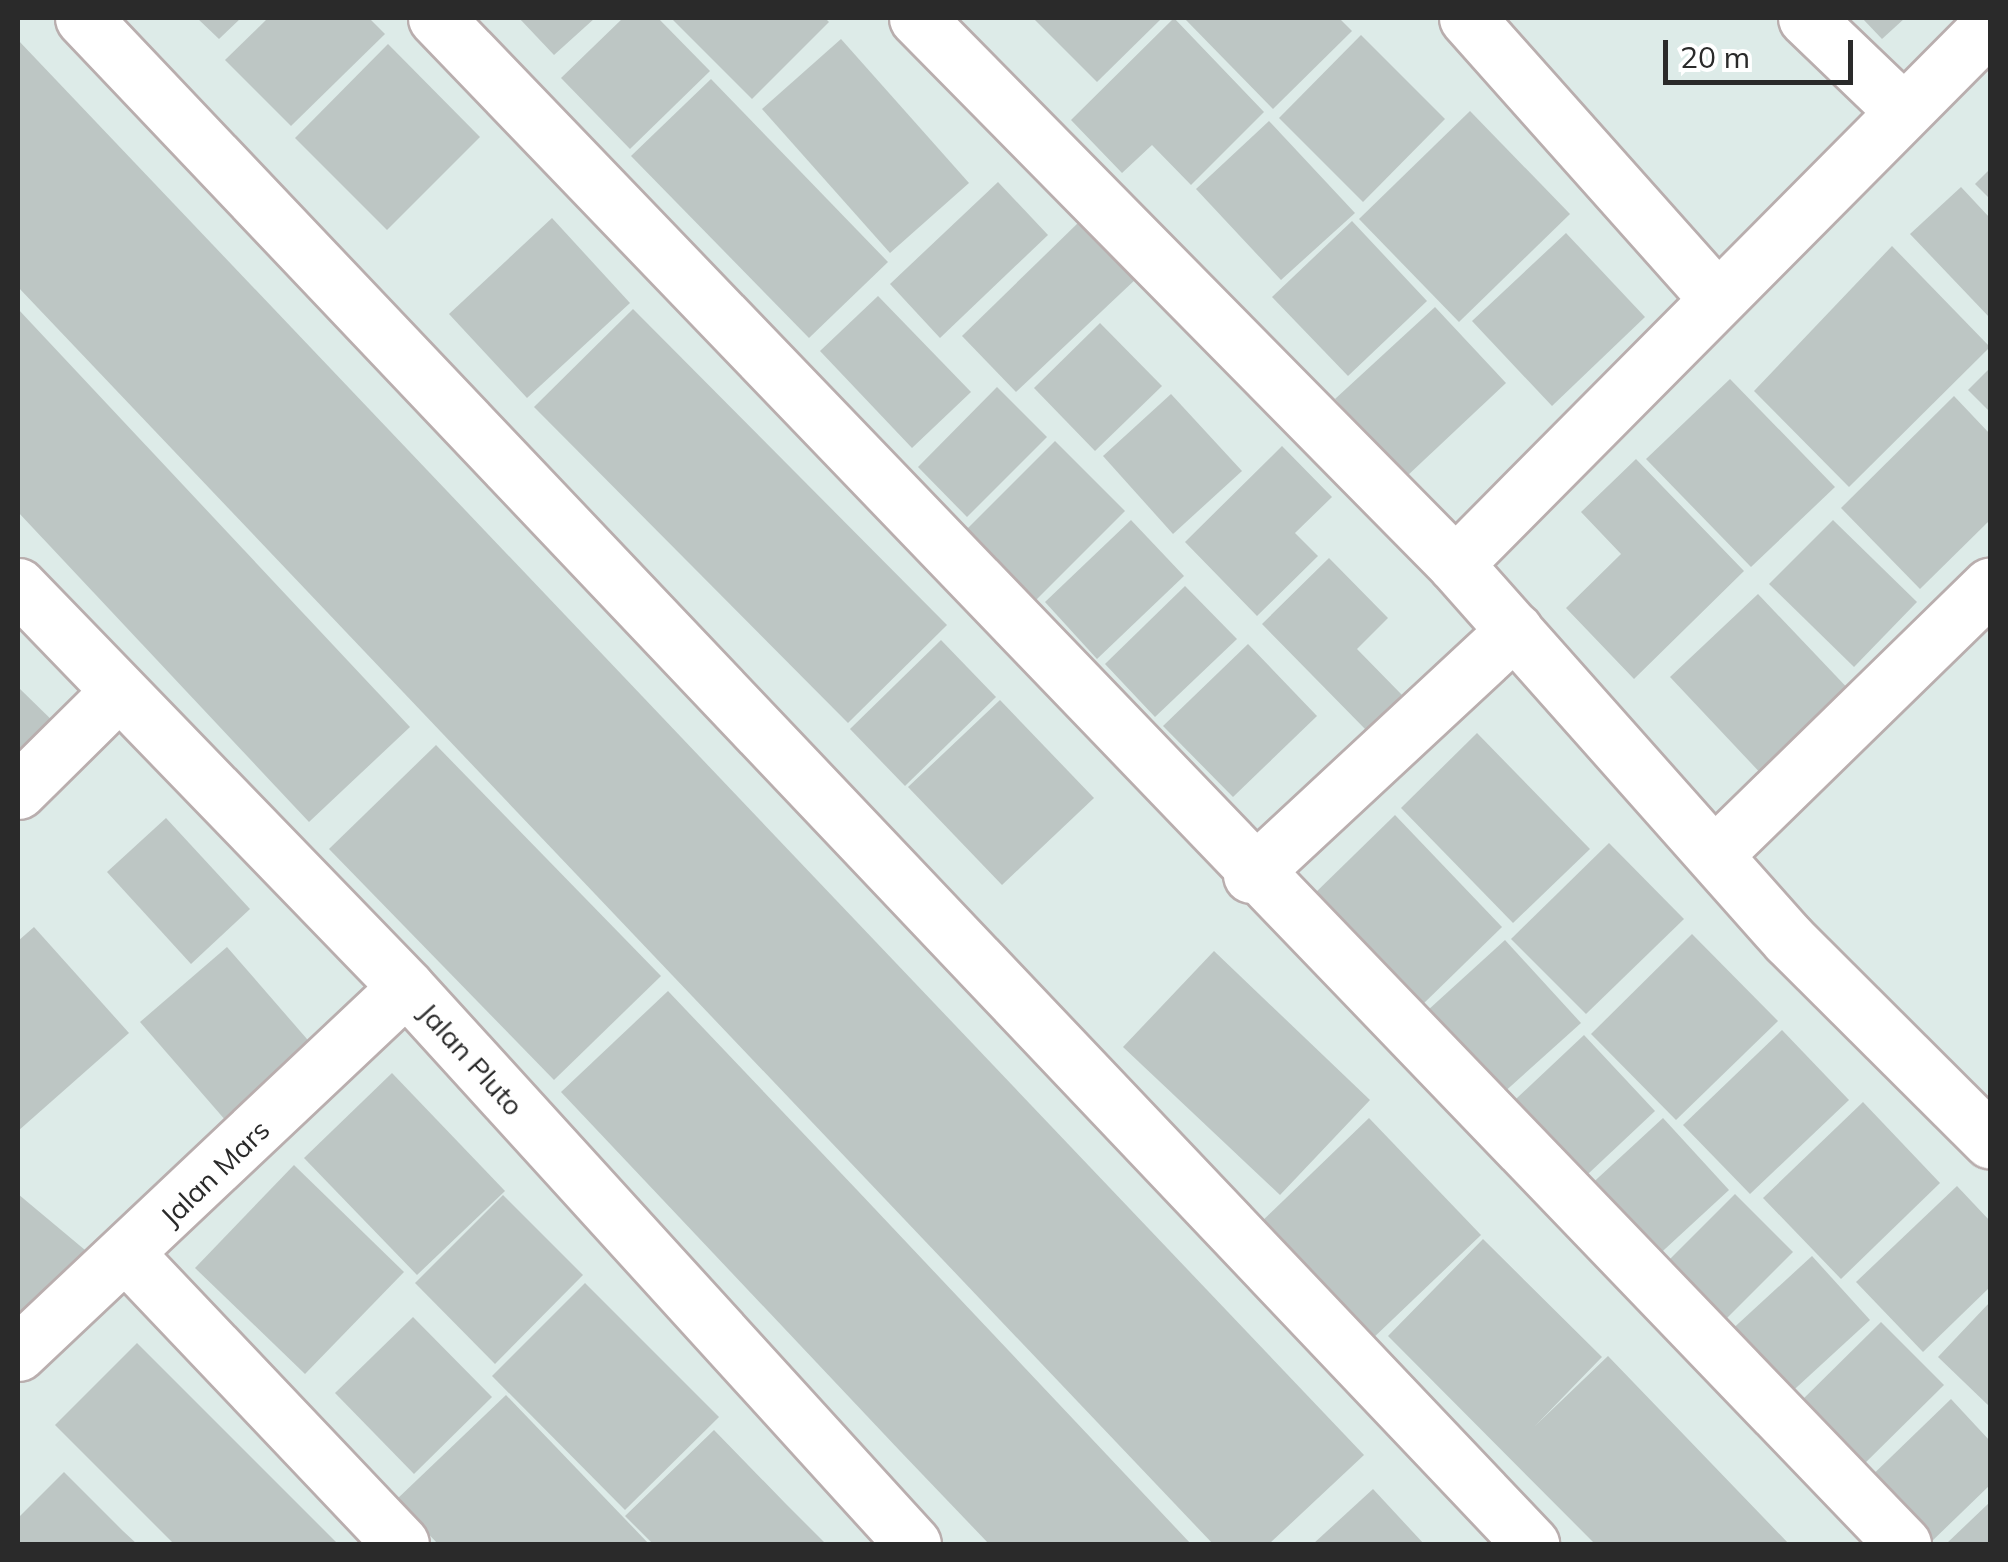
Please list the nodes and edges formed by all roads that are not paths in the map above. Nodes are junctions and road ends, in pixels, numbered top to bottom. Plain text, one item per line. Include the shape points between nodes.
1 (83, 18) edge
2 (436, 18) edge
3 (918, 18) edge
4 (1467, 18) edge
5 (1806, 18) edge
6 (1990, 25) edge
7 (1901, 109) junction
8 (1717, 299) junction
9 (1455, 564) junction
10 (18, 586) edge
11 (1990, 586) edge
12 (1515, 630) junction
13 (118, 692) junction
14 (18, 791) edge
15 (1716, 854) junction
16 (1251, 875) junction
17 (406, 987) junction
18 (1981, 1110) edge
19 (129, 1257) junction
20 (18, 1353) edge
21 (401, 1544) edge
22 (913, 1544) edge
23 (1530, 1544) edge
24 (1903, 1544) edge

1 - 23 street
2 - 16 street
3 - 9 street
4 - 8 street
5 - 7 street
6 - 7 street
7 - 8 street
8 - 9 street
9 - 12 street
10 - 13 street, Jalan Pluto
11 - 15 street
12 - 15 street
12 - 16 street
13 - 14 street
13 - 17 street, Jalan Pluto
15 - 18 street
16 - 24 street
17 - 19 street, Jalan Mars
17 - 22 street, Jalan Pluto
19 - 20 street, Jalan Mars
19 - 21 street

